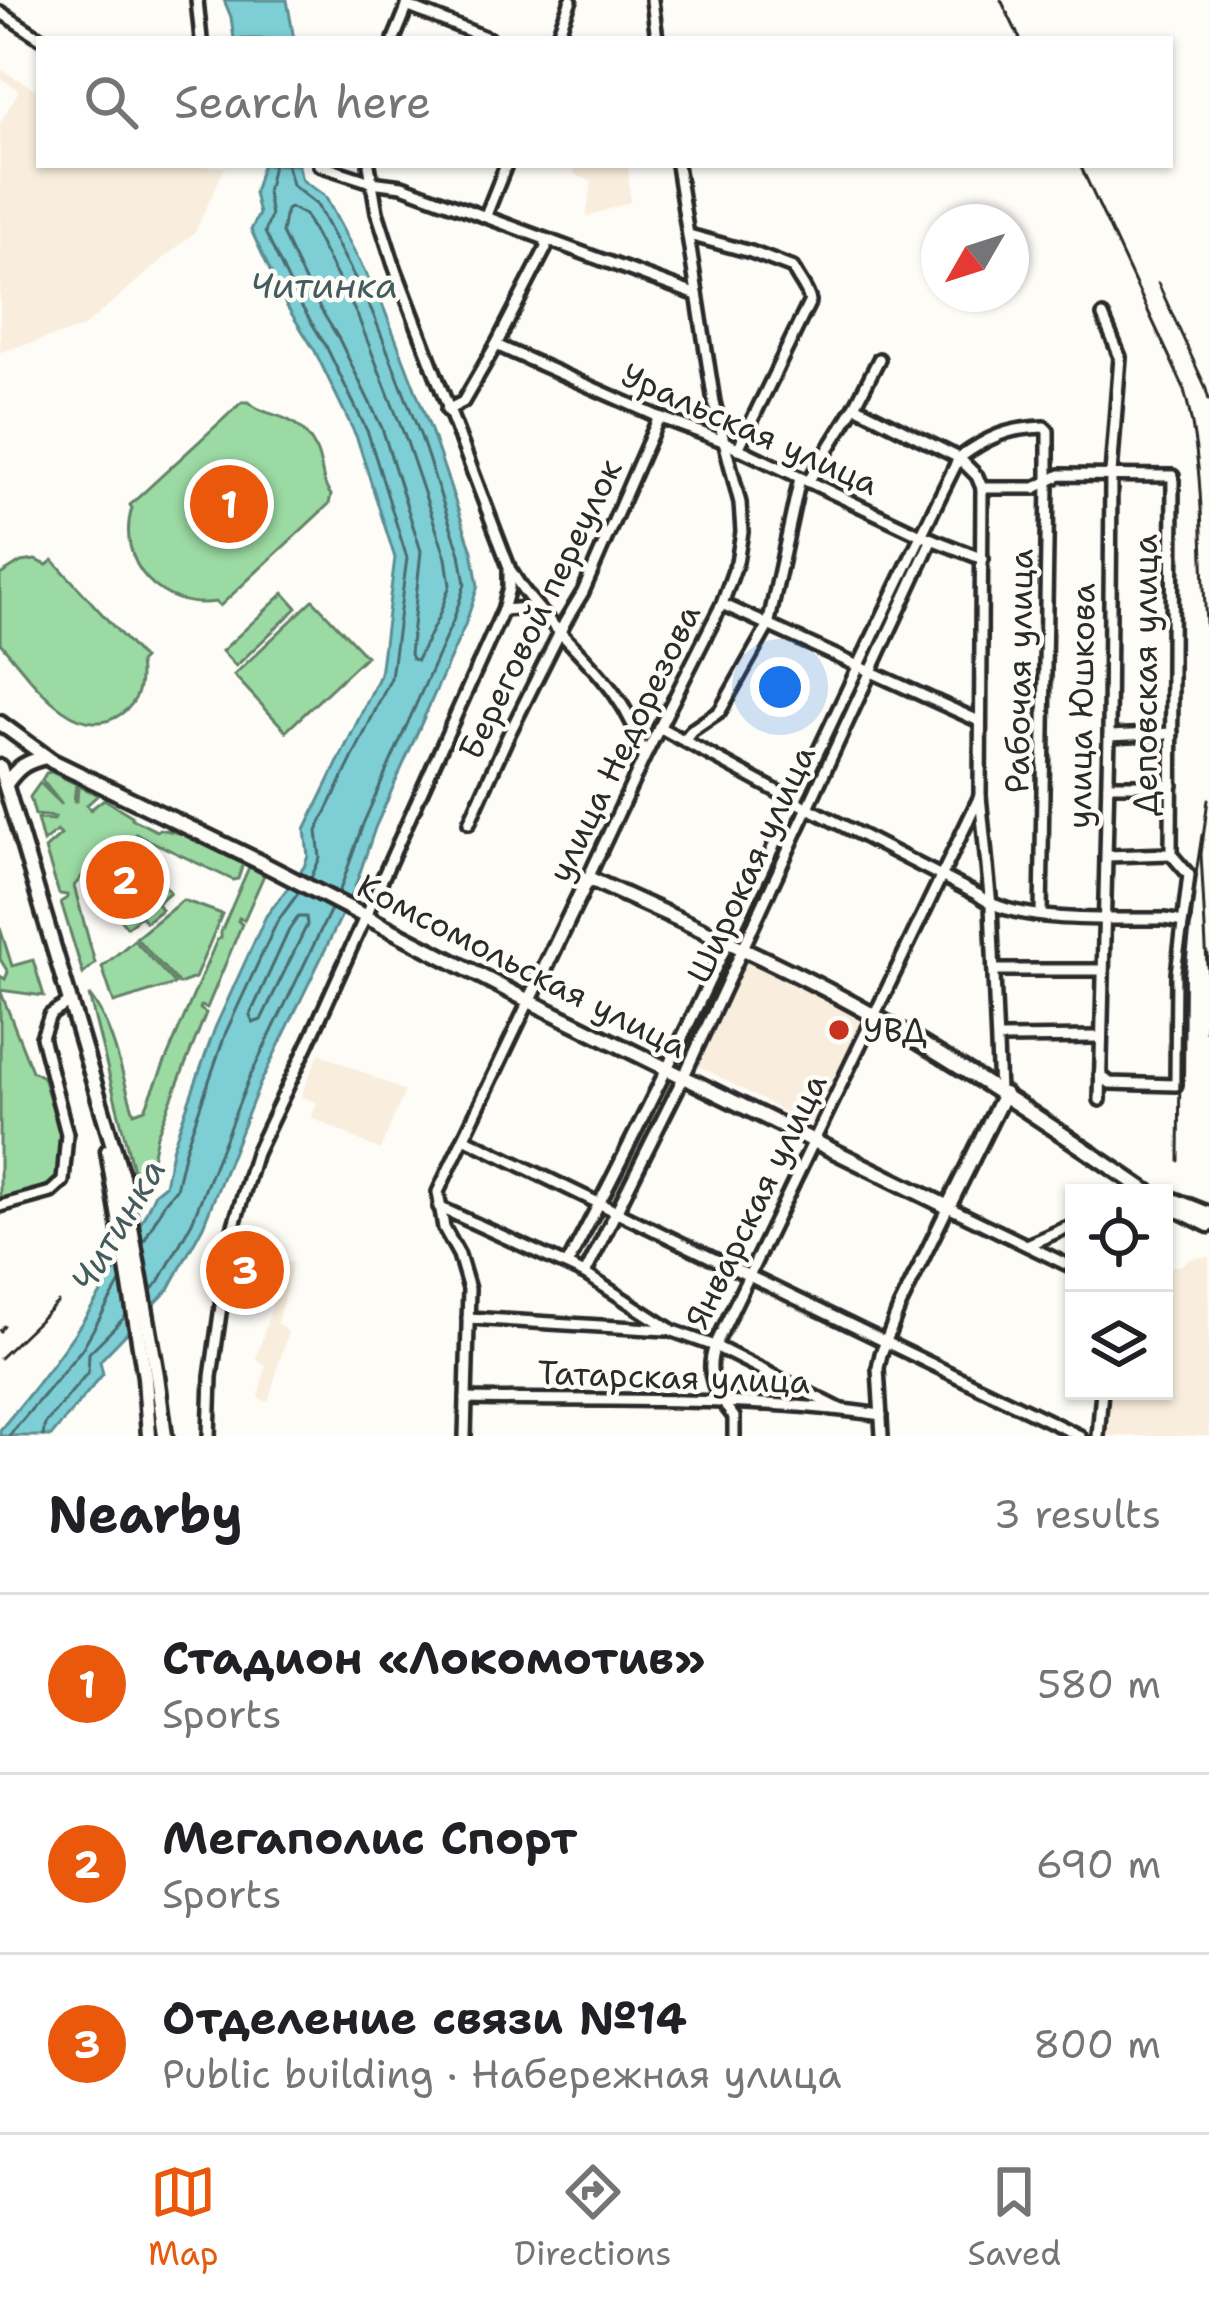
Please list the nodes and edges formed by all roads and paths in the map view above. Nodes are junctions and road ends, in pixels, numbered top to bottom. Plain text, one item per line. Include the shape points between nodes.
1 (197, 0) edge
2 (571, 0) edge
3 (652, 0) edge
4 (408, 3) edge
5 (0, 12) edge
6 (38, 36) edge
7 (201, 36) edge
8 (395, 36) edge
9 (483, 36) edge
10 (557, 36) edge
11 (657, 36) edge
12 (330, 168) edge
13 (369, 168) edge
14 (505, 168) edge
15 (677, 168) edge
16 (371, 182) junction
17 (486, 215) junction
18 (688, 236) junction
19 (545, 240) junction
20 (697, 295) junction
21 (1103, 316) dead end
22 (496, 345) junction
23 (879, 359) dead end
24 (855, 406) junction
25 (447, 410) junction
26 (659, 417) junction
27 (723, 441) junction
28 (739, 449) junction
29 (959, 458) junction
30 (1111, 474) junction
31 (804, 480) junction
32 (1048, 482) junction
33 (982, 488) junction
34 (927, 537) junction
35 (983, 559) junction
36 (508, 567) junction
37 (722, 604) junction
38 (503, 610) junction
39 (542, 616) junction
40 (768, 626) junction
41 (560, 634) junction
42 (864, 669) junction
43 (979, 721) junction
44 (0, 723) edge
45 (659, 727) junction
46 (1172, 733) junction
47 (1109, 736) junction
48 (684, 740) junction
49 (46, 757) junction
50 (644, 758) junction
51 (0, 767) edge
52 (6, 784) junction
53 (1108, 785) junction
54 (1172, 785) junction
55 (980, 796) junction
56 (793, 800) junction
57 (807, 807) junction
58 (469, 824) dead end
59 (1171, 854) junction
60 (1107, 856) junction
61 (940, 875) junction
62 (588, 878) junction
63 (991, 905) junction
64 (362, 914) junction
65 (1041, 915) junction
66 (1103, 918) junction
67 (1184, 922) junction
68 (727, 943) junction
69 (742, 949) junction
70 (994, 970) junction
71 (1102, 970) junction
72 (70, 1001) junction
73 (529, 1001) junction
74 (874, 1016) junction
75 (1100, 1037) junction
76 (998, 1038) junction
77 (668, 1070) junction
78 (1100, 1075) junction
79 (683, 1078) junction
80 (1002, 1092) junction
81 (1100, 1100) dead end
82 (464, 1138) junction
83 (814, 1141) junction
84 (1097, 1157) junction
85 (1136, 1184) edge
86 (1141, 1184) edge
87 (1173, 1201) edge
88 (600, 1202) junction
89 (1173, 1204) edge
90 (0, 1205) edge
91 (439, 1207) junction
92 (948, 1207) junction
93 (618, 1211) junction
94 (1209, 1214) edge
95 (1209, 1225) edge
96 (1065, 1228) edge
97 (1027, 1245) junction
98 (1065, 1264) edge
99 (567, 1265) junction
100 (585, 1274) junction
101 (748, 1274) junction
102 (469, 1318) junction
103 (673, 1330) junction
104 (885, 1344) junction
105 (715, 1346) junction
106 (151, 1376) junction
107 (466, 1399) junction
108 (1101, 1400) edge
109 (722, 1404) junction
110 (840, 1409) junction
111 (881, 1415) junction
112 (149, 1436) edge
113 (165, 1436) edge
114 (209, 1436) edge
115 (465, 1436) edge
116 (734, 1436) edge
117 (882, 1436) edge
118 (1080, 1436) edge
119 (1098, 1436) edge

1 - 7 street
2 - 10 street
3 - 11 street
4 - 8 street
4 - 9 street
5 - 6 street
12 - 16 street
13 - 16 street
14 - 17 street
15 - 18 street, улица Недорезова
16 - 17 street
16 - 25 street
17 - 19 street
18 - 20 street, улица Недорезова
18 - 28 street via 793,268 807,290 809,301
19 - 20 street
19 - 22 street
20 - 27 street, улица Недорезова
21 - 30 street, улица Юшкова via 1120,358
22 - 25 street via 463,402
22 - 26 street, Уральская улица
23 - 24 street
24 - 29 street
24 - 31 street
25 - 36 street
26 - 27 street, Уральская улица
26 - 41 street, Береговой переулок
27 - 28 street, Уральская улица
27 - 37 street, улица Недорезова via 742,532
28 - 31 street, Уральская улица
29 - 32 street, Рабочая улица via 1015,428 1047,428
29 - 33 street
29 - 34 street, Широкая улица
30 - 32 street
30 - 46 street, Деповская улица via 1173,476
30 - 47 street, улица Юшкова
31 - 34 street, Уральская улица
31 - 40 street
32 - 33 street
32 - 65 street, Рабочая улица
33 - 35 street
34 - 35 street, Уральская улица
34 - 42 street, Широкая улица
35 - 43 street
36 - 38 street
36 - 39 street
37 - 40 street
37 - 45 street, улица Недорезова
38 - 39 street
38 - 64 street
39 - 41 street
40 - 42 street
40 - 48 street via 720,711
41 - 50 street via 625,706
41 - 58 street, Береговой переулок
42 - 43 street
42 - 56 street, Широкая улица
42 - 57 street, Широкая улица
43 - 55 street
44 - 49 main road, Комсомольская улица
45 - 48 street
45 - 50 street, улица Недорезова
46 - 47 street
46 - 54 street, Деповская улица
47 - 53 street, улица Юшкова
48 - 56 street
49 - 52 main road via 18,766
49 - 64 main road, Комсомольская улица
50 - 62 street, улица Недорезова
51 - 52 main road
52 - 72 main road
53 - 54 street
53 - 60 street, улица Юшкова
54 - 59 street, Деповская улица
55 - 61 street, Январская улица
55 - 63 street
56 - 57 street
56 - 68 street, Широкая улица
57 - 61 street
57 - 69 street, Широкая улица
59 - 60 street
59 - 67 street, Деповская улица via 1189,875
60 - 66 street, улица Юшкова
61 - 63 street
61 - 74 street, Январская улица
62 - 68 main road
62 - 73 main road, улица Недорезова
63 - 65 street
63 - 70 street
64 - 73 main road, Комсомольская улица
64 - 114 street via 235,1217
65 - 66 street
66 - 67 street
66 - 71 street, улица Юшкова
67 - 78 street, Деповская улица via 1176,1085
68 - 69 main road
68 - 77 street, Широкая улица
69 - 74 main road
69 - 79 street, Широкая улица
70 - 71 street
70 - 76 street
71 - 75 street, улица Юшкова
72 - 90 street via 50,1015 42,1037 67,1134 63,1180 51,1192
72 - 106 main road via 105,1120
73 - 77 main road, Комсомольская улица
73 - 82 street, улица Недорезова
74 - 80 main road
74 - 83 street, Январская улица
75 - 76 street
75 - 78 street, улица Юшкова
76 - 80 street
77 - 79 main road, Комсомольская улица
77 - 88 street, Широкая улица
78 - 81 street, улица Юшкова
79 - 83 main road, Комсомольская улица
79 - 93 street, Широкая улица
80 - 84 main road
80 - 92 main road
82 - 88 street
82 - 91 street, улица Недорезова
83 - 92 main road, Комсомольская улица
83 - 101 street, Январская улица
84 - 85 main road
84 - 86 main road
87 - 94 main road
88 - 93 street
88 - 99 street, Широкая улица
89 - 95 main road
91 - 99 street
91 - 102 street via 469,1288
92 - 97 street, Комсомольская улица
92 - 104 street
93 - 100 street, Широкая улица
93 - 101 street
96 - 97 street
97 - 98 street, Комсомольская улица
99 - 100 street
100 - 103 street
101 - 104 street
101 - 105 street, Январская улица
102 - 103 street
102 - 107 street
103 - 105 street
104 - 111 street
104 - 118 street
105 - 109 street, Январская улица via 712,1384
105 - 110 street
106 - 112 main road
106 - 113 main road
107 - 109 street, Татарская улица
107 - 115 street
108 - 119 street
109 - 110 street, Татарская улица
109 - 116 street, Январская улица via 734,1417
110 - 111 street, Татарская улица
111 - 117 street

